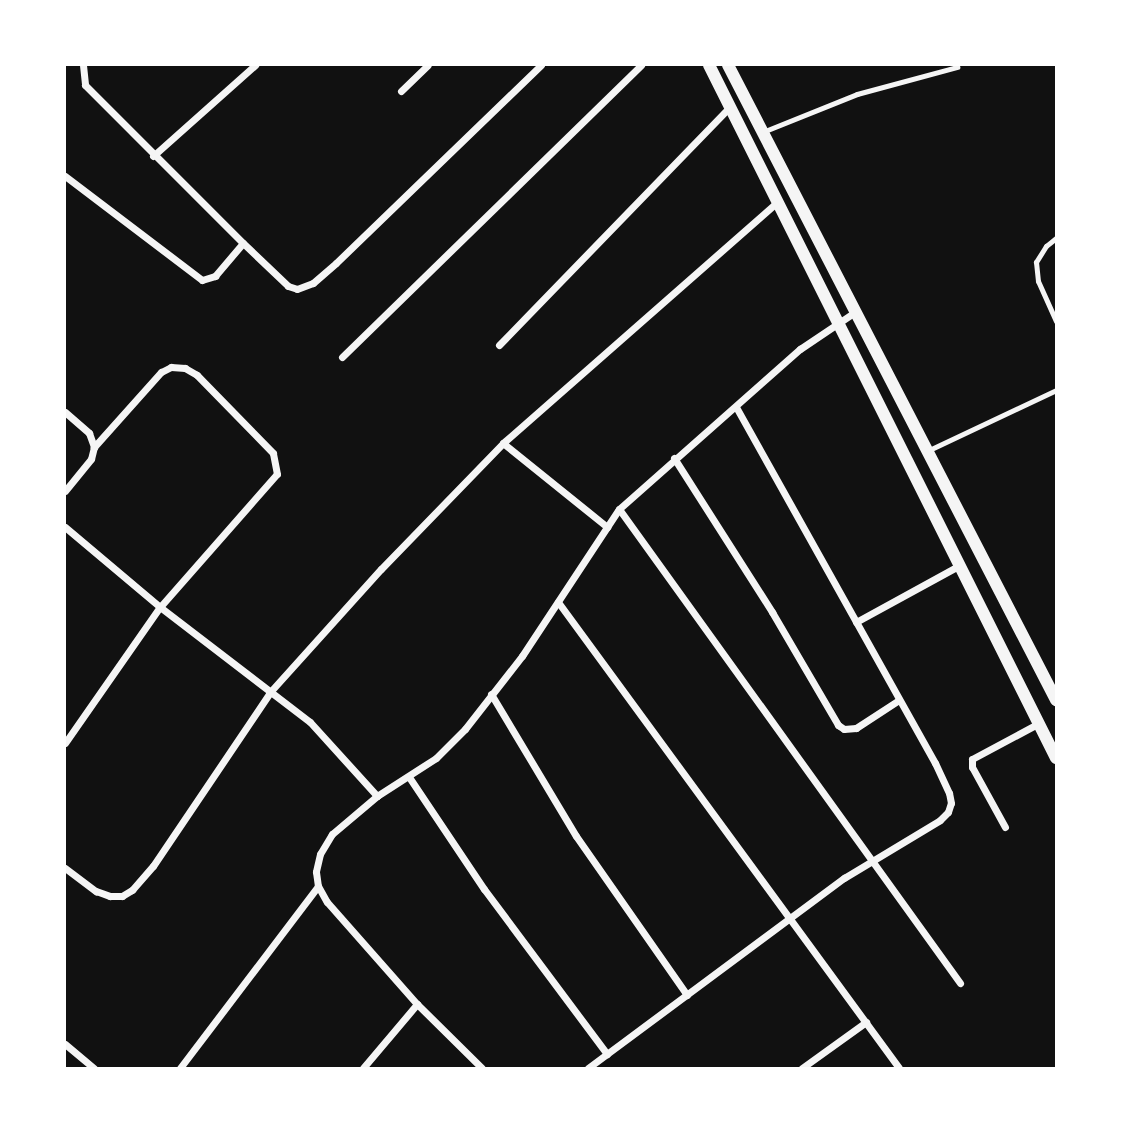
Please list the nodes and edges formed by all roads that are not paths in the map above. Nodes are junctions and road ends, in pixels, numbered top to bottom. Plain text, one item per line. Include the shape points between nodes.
1 (83, 65) edge
2 (255, 65) edge
3 (428, 65) edge
4 (541, 65) edge
5 (641, 65) edge
6 (709, 65) edge
7 (727, 65) edge
8 (957, 67) dead end
9 (401, 91) dead end
10 (730, 107) junction
11 (762, 132) junction
12 (153, 156) junction
13 (65, 176) edge
14 (778, 201) junction
15 (1056, 238) edge
16 (243, 243) junction
17 (855, 312) junction
18 (1056, 321) edge
19 (839, 322) junction
20 (499, 345) dead end
21 (342, 357) dead end
22 (1056, 390) edge
23 (736, 407) junction
24 (65, 412) edge
25 (503, 443) junction
26 (94, 447) junction
27 (928, 452) junction
28 (674, 458) junction
29 (65, 491) edge
30 (619, 509) junction
31 (65, 527) edge
32 (607, 527) junction
33 (960, 565) junction
34 (558, 602) junction
35 (160, 607) junction
36 (856, 622) junction
37 (271, 691) junction
38 (491, 694) junction
39 (899, 700) junction
40 (1056, 701) edge
41 (1039, 723) junction
42 (65, 743) edge
43 (1056, 758) edge
44 (409, 778) junction
45 (377, 796) junction
46 (1005, 827) dead end
47 (874, 860) junction
48 (65, 868) edge
49 (318, 886) junction
50 (791, 919) junction
51 (960, 983) dead end
52 (687, 995) junction
53 (417, 1004) junction
54 (866, 1023) junction
55 (65, 1044) edge
56 (607, 1054) junction
57 (94, 1068) edge
58 (180, 1068) edge
59 (363, 1068) edge
60 (482, 1068) edge
61 (588, 1068) edge
62 (802, 1068) edge
63 (899, 1068) edge

1 - 12 street via 85,85
2 - 12 street
3 - 9 street
4 - 16 street via 305,288 288,286
5 - 21 street
6 - 10 street
7 - 11 street
8 - 11 lane via 857,94
10 - 14 street
10 - 20 street
11 - 17 street
12 - 16 street
13 - 16 street via 202,280 215,276
14 - 19 street
14 - 25 street
15 - 18 lane via 1037,261 1038,281
17 - 19 street
17 - 27 street
19 - 23 street via 800,349
19 - 33 street
22 - 27 lane
23 - 28 street
23 - 36 street
24 - 26 street via 89,433
25 - 32 street
25 - 37 street
26 - 29 street via 91,458
26 - 35 street via 161,372 172,367 197,376 273,453 276,474 272,484
27 - 40 street
28 - 30 street
28 - 39 street via 838,725 856,727
30 - 32 street
30 - 47 street
31 - 35 street
32 - 34 street
33 - 36 street
33 - 41 street
34 - 38 street
34 - 50 street
35 - 37 street
35 - 42 street
36 - 39 street
37 - 45 street via 310,722
37 - 48 street via 132,890 110,896
38 - 44 street via 455,738
38 - 52 street via 576,836
39 - 47 street via 940,773 951,803 940,820
41 - 43 street
41 - 46 street via 972,759
44 - 45 street
44 - 56 street
45 - 49 street via 332,834 320,854
47 - 50 street
47 - 51 street
49 - 53 street
49 - 58 street
50 - 52 street
50 - 54 street
52 - 56 street
53 - 59 street
53 - 60 street
54 - 62 street
54 - 63 street
55 - 57 street
56 - 61 street

